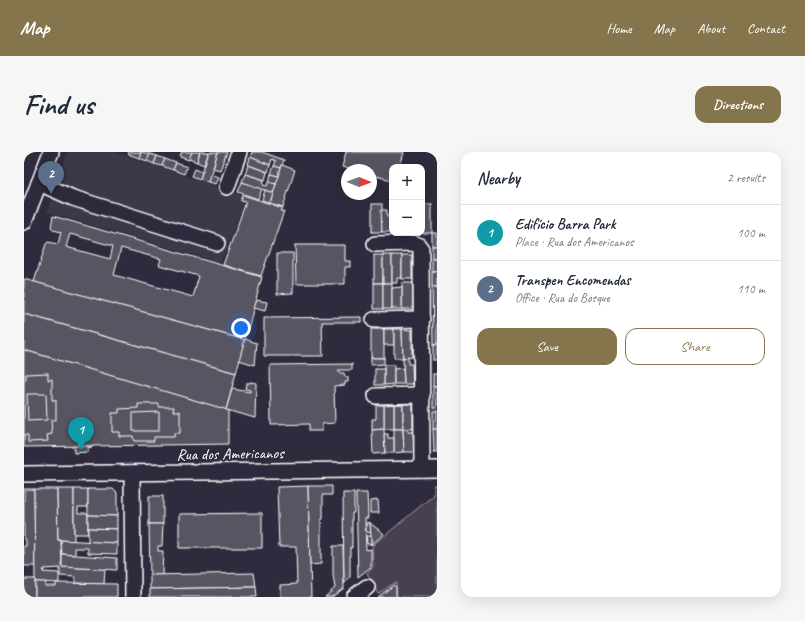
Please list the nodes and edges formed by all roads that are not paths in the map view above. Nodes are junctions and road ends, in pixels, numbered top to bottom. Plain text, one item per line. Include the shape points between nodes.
1 (51, 152) edge
2 (239, 152) edge
3 (39, 184) junction
4 (227, 187) dead end
5 (24, 222) edge
6 (217, 243) dead end
7 (375, 244) dead end
8 (422, 319) junction
9 (374, 320) dead end
10 (422, 395) junction
11 (376, 396) dead end
12 (430, 469) edge
13 (132, 473) junction
14 (24, 474) edge
15 (367, 587) dead end
16 (133, 597) edge
17 (354, 597) edge

1 - 3 street
2 - 4 street
3 - 5 street
3 - 6 street via 73,198
7 - 8 street via 414,243 420,248
8 - 9 street
8 - 10 street
10 - 11 street
10 - 12 street
12 - 13 street, Rua dos Americanos
13 - 14 street, Rua dos Americanos
13 - 16 street
15 - 17 street

